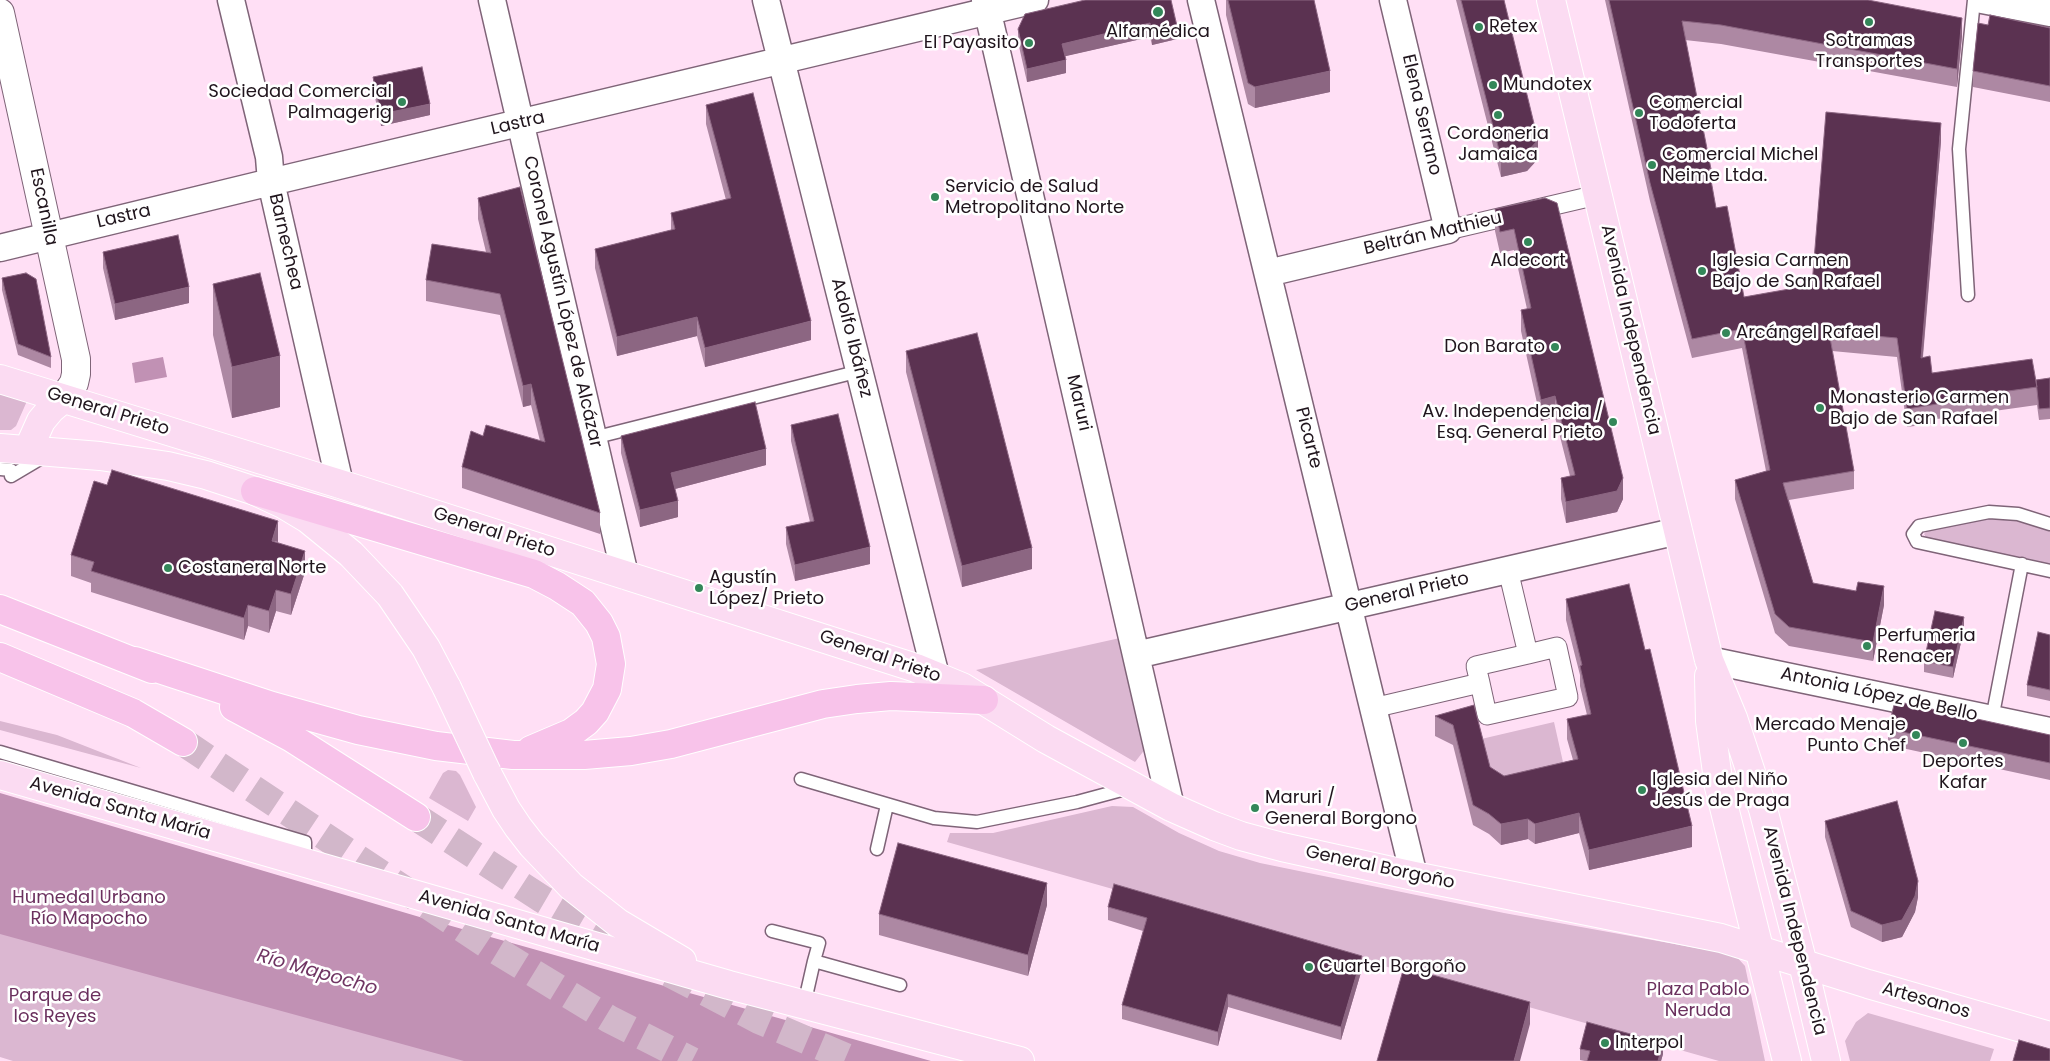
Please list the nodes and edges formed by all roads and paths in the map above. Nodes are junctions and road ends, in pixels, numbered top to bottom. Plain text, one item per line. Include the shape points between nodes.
1 (232, 0) edge
2 (492, 0) edge
3 (766, 0) edge
4 (1035, 0) edge
5 (1201, 0) edge
6 (1393, 0) edge
7 (1550, 0) edge
8 (1974, 0) edge
9 (1982, 0) edge
10 (986, 6) edge
11 (0, 13) edge
12 (2050, 13) edge
13 (782, 61) junction
14 (520, 123) junction
15 (271, 182) junction
16 (1598, 195) junction
17 (1448, 230) junction
18 (49, 235) junction
19 (0, 248) edge
20 (1268, 273) junction
21 (1968, 295) dead end
22 (860, 371) junction
23 (0, 379) edge
24 (64, 399) junction
25 (593, 438) junction
26 (28, 450) junction
27 (62, 452) junction
28 (7, 469) edge
29 (340, 484) junction
30 (255, 490) junction
31 (2050, 524) edge
32 (1678, 531) junction
33 (2022, 564) junction
34 (1508, 570) junction
35 (2050, 570) edge
36 (625, 574) junction
37 (1349, 605) junction
38 (0, 609) edge
39 (1528, 654) junction
40 (1136, 655) junction
41 (0, 657) edge
42 (1709, 660) junction
43 (135, 662) junction
44 (0, 673) edge
45 (936, 676) junction
46 (1480, 683) junction
47 (86, 693) junction
48 (984, 700) junction
49 (1374, 708) junction
50 (1992, 719) junction
51 (2050, 731) edge
52 (183, 742) tunnel mouth
53 (0, 752) edge
54 (512, 755) junction
55 (0, 774) edge
56 (801, 779) dead end
57 (1133, 786) junction
58 (887, 805) junction
59 (1170, 807) junction
60 (416, 817) tunnel mouth
61 (877, 849) dead end
62 (305, 863) junction
63 (1414, 876) junction
64 (772, 931) dead end
65 (1761, 951) junction
66 (814, 962) junction
67 (1803, 964) junction
68 (729, 985) junction
69 (900, 985) dead end
70 (804, 1005) junction
71 (2050, 1036) edge
72 (1020, 1061) edge
73 (1787, 1061) edge
74 (1826, 1061) edge

1 - 15 street, Barnechea via 269,157
2 - 14 street, Coronel Agustín López de Alcázar
3 - 13 street, Adolfo Ibáñez
4 - 10 street, Lastra
5 - 20 street, Picarte
6 - 17 street, Elena Serrano
7 - 16 main road, Avenida Independencia
8 - 21 lane via 1959,149
9 - 12 street
10 - 13 street, Lastra
10 - 40 street, Maruri
11 - 18 street, Escanilla
13 - 14 street, Lastra
13 - 22 street, Adolfo Ibáñez
14 - 15 street, Lastra
14 - 25 street, Coronel Agustín López de Alcázar
15 - 18 street, Lastra
15 - 29 street, Barnechea
16 - 17 street, Beltrán Mathieu
16 - 32 main road, Avenida Independencia
17 - 20 street, Beltrán Mathieu
18 - 19 street, Lastra
18 - 24 street, Escanilla via 77,366 74,383
20 - 37 street, Picarte
22 - 25 lane
22 - 45 street, Adolfo Ibáñez
23 - 24 main road, General Prieto
24 - 26 main road via 41,421
24 - 29 main road, General Prieto
25 - 36 street, Coronel Agustín López de Alcázar
26 - 27 main road, General Prieto
26 - 28 main road, General Prieto
27 - 28 lane
27 - 30 main road, General Prieto via 168,466
29 - 36 main road, General Prieto
30 - 54 highway via 534,574 557,586 590,611 599,623 610,651 610,677 602,702 586,722 571,733
30 - 68 main road, General Prieto, bridge via 308,519 351,554 390,595 447,688 506,809 532,845 571,886 618,923
31 - 33 lane via 2018,514 1989,512 1920,526 1913,534 1917,542
32 - 34 street, General Prieto
32 - 42 main road, Avenida Independencia
33 - 35 lane
33 - 50 lane
34 - 37 street, General Prieto
34 - 39 street
36 - 45 main road, General Prieto
37 - 40 street, General Prieto
37 - 49 street, Picarte
38 - 43 highway
39 - 46 street via 1476,666
39 - 46 street via 1557,647 1568,697 1487,716
40 - 59 street, Maruri
41 - 47 highway
42 - 50 street, Antonia López de Bello
42 - 65 main road, Avenida Independencia via 1710,721 1719,787
42 - 67 main road, Avenida Independencia via 1733,718 1763,809
43 - 54 highway via 366,732 436,746
43 - 60 highway via 199,690 292,738
44 - 47 highway
45 - 48 main road, General Prieto
46 - 49 street
47 - 52 highway via 133,713
48 - 54 highway via 891,696 857,699 823,704 663,746 584,755
48 - 57 main road, General Borgoño via 1046,739
49 - 63 street, Picarte
50 - 51 street, Antonia López de Bello
53 - 62 lane via 305,842
55 - 62 main road, Avenida Santa María
56 - 58 lane
57 - 58 lane via 1077,802 977,822 934,818
57 - 59 main road, General Borgoño
58 - 61 lane
59 - 63 main road, General Borgoño via 1241,836
62 - 68 main road, Avenida Santa María
63 - 65 main road, General Borgoño via 1721,938
64 - 66 lane via 819,943
65 - 67 main road, General Borgoño
65 - 73 main road, Avenida Independencia
66 - 69 lane
66 - 70 lane
67 - 71 main road, Artesanos
67 - 74 main road, Avenida Independencia
68 - 70 main road, Avenida Santa María
70 - 72 main road, Avenida Santa María

